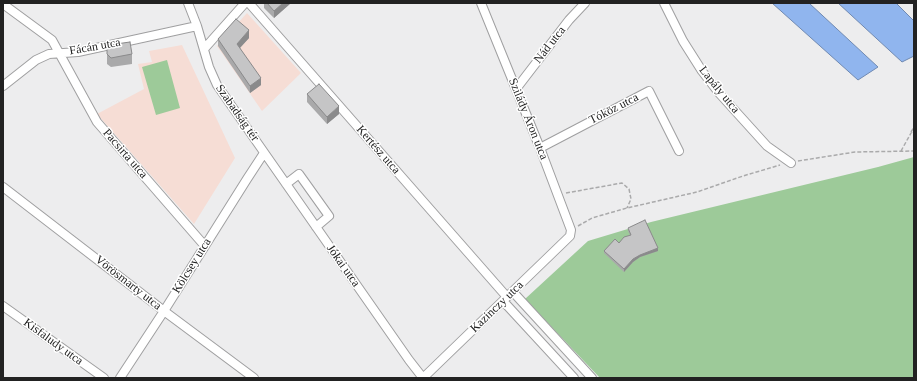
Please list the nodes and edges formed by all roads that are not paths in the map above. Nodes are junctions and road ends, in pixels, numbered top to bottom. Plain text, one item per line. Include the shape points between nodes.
1 (245, 3) edge
2 (249, 3) edge
3 (481, 3) edge
4 (585, 3) edge
5 (664, 3) edge
6 (3, 4) edge
7 (187, 4) edge
8 (197, 26) junction
9 (204, 49) junction
10 (59, 52) junction
11 (3, 86) edge
12 (516, 89) junction
13 (540, 148) junction
14 (679, 151) dead end
15 (264, 153) junction
16 (791, 163) road end
17 (286, 184) junction
18 (3, 187) edge
19 (316, 227) junction
20 (570, 233) joint
21 (204, 245) junction
22 (508, 297) junction
23 (3, 306) edge
24 (164, 311) junction
25 (104, 378) edge
26 (120, 378) edge
27 (254, 378) edge
28 (423, 378) edge
29 (574, 378) edge
30 (592, 378) edge

1 - 9 street
2 - 22 street, Kertész utca
3 - 12 street, Szilády Áron utca
4 - 12 street, Nád utca
5 - 16 street, Lapály utca via 683,41 719,93 766,146
6 - 10 street, Pacsirta utca via 52,40
7 - 8 street, Szabadság tér
8 - 9 street, Szabadság tér
8 - 10 street, Fácán utca via 78,52
9 - 15 street, Szabadság tér via 217,85
10 - 11 street, Fácán utca via 36,60
10 - 21 street, Pacsirta utca via 97,122
12 - 13 street, Szilády Áron utca
13 - 14 street, Tóköz utca via 649,91
13 - 20 street, Szilády Áron utca
15 - 17 street, Jókai utca
15 - 21 street, Kölcsey utca
17 - 19 street, Jókai utca
17 - 19 street via 299,174 329,216
18 - 24 street, Vörösmarty utca
19 - 28 street, Jókai utca
20 - 22 street, Kazinczy utca
21 - 24 street, Kölcsey utca
22 - 28 street, Kazinczy utca
22 - 29 street
22 - 30 street, Kertész utca
23 - 25 street, Kisfaludy utca
24 - 26 street, Kölcsey utca
24 - 27 street, Vörösmarty utca

